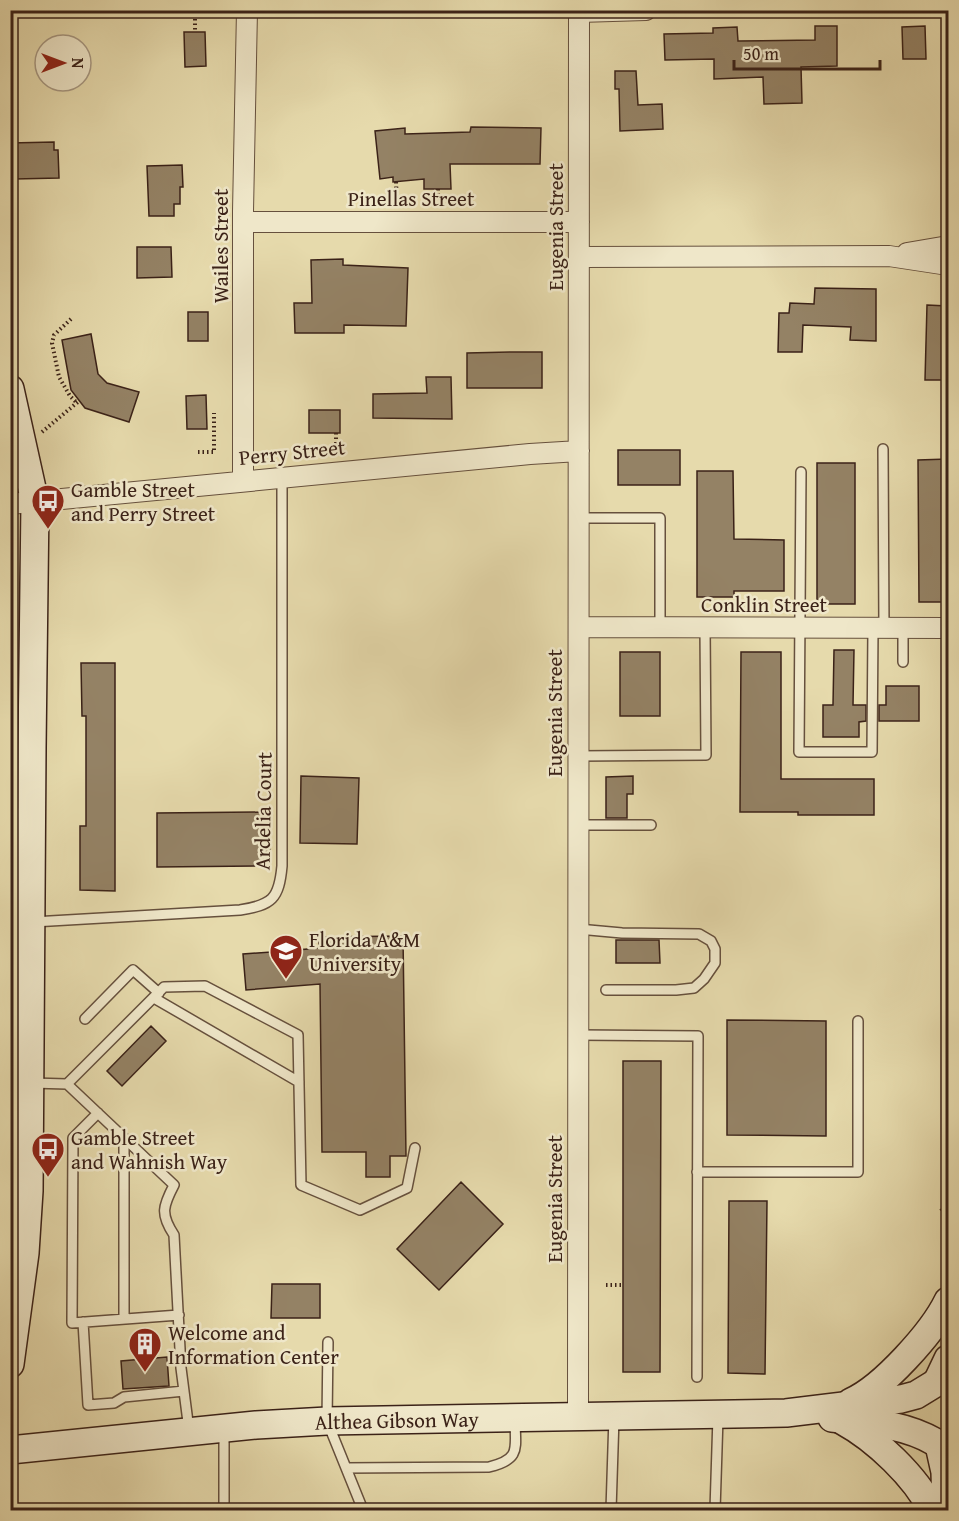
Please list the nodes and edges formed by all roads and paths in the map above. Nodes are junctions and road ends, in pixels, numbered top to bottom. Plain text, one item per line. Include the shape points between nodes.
1 (195, 10) edge
2 (247, 10) edge
3 (645, 10) edge
4 (579, 11) edge
5 (195, 32) dead end
6 (243, 222) junction
7 (579, 222) junction
8 (948, 246) edge
9 (889, 256) junction
10 (579, 257) junction
11 (948, 266) edge
12 (71, 318) dead end
13 (10, 389) edge
14 (214, 413) dead end
15 (23, 448) junction
16 (883, 449) dead end
17 (579, 451) junction
18 (198, 452) dead end
19 (801, 472) dead end
20 (282, 477) junction
21 (243, 481) junction
22 (23, 503) edge
23 (579, 518) junction
24 (579, 627) junction
25 (660, 627) junction
26 (705, 627) junction
27 (800, 628) junction
28 (886, 628) junction
29 (948, 628) edge
30 (903, 662) dead end
31 (579, 756) junction
32 (21, 813) edge
33 (578, 825) junction
34 (651, 825) dead end
35 (21, 892) edge
36 (31, 922) junction
37 (578, 929) junction
38 (606, 990) dead end
39 (156, 995) junction
40 (85, 1019) dead end
41 (858, 1021) dead end
42 (578, 1035) junction
43 (299, 1082) junction
44 (30, 1083) junction
45 (67, 1084) junction
46 (98, 1113) junction
47 (124, 1138) junction
48 (415, 1148) dead end
49 (697, 1172) junction
50 (948, 1202) edge
51 (941, 1211) dead end
52 (606, 1285) dead end
53 (622, 1285) dead end
54 (948, 1301) edge
55 (179, 1315) junction
56 (124, 1319) junction
57 (83, 1322) junction
58 (328, 1342) dead end
59 (10, 1364) edge
60 (942, 1374) edge
61 (697, 1377) dead end
62 (184, 1391) junction
63 (840, 1413) junction
64 (718, 1414) junction
65 (614, 1415) junction
66 (514, 1416) junction
67 (578, 1416) junction
68 (327, 1421) junction
69 (224, 1428) junction
70 (189, 1432) junction
71 (941, 1446) edge
72 (10, 1450) edge
73 (346, 1468) junction
74 (224, 1510) edge
75 (363, 1510) edge
76 (611, 1510) edge
77 (715, 1510) edge
78 (932, 1510) edge
79 (946, 1510) edge

1 - 5 path
2 - 6 street, Wailes Street
3 - 4 street
4 - 7 street, Eugenia Street
6 - 7 street, Pinellas Street
6 - 21 street, Wailes Street
7 - 10 street, Eugenia Street
8 - 9 street
9 - 10 street
9 - 11 street
10 - 17 street, Eugenia Street
12 - 15 path via 54,335 52,343 59,377 78,402
13 - 15 street
14 - 18 path via 214,452
15 - 22 street
16 - 28 lane
17 - 20 street, Perry Street
17 - 23 street, Eugenia Street
19 - 27 lane
20 - 21 street, Perry Street
20 - 36 lane, Ardelia Court via 282,866 275,896 260,907 240,910
21 - 22 street, Perry Street
22 - 32 street
23 - 24 street, Eugenia Street
23 - 25 lane via 660,518
24 - 25 street, Conklin Street
24 - 31 street, Eugenia Street
25 - 26 street, Conklin Street
26 - 27 street, Conklin Street
26 - 31 lane via 706,755
27 - 28 street, Conklin Street
27 - 28 lane via 799,752 872,752
28 - 29 street, Conklin Street
28 - 30 lane
31 - 33 street, Eugenia Street
32 - 35 street
33 - 34 lane
33 - 37 street, Eugenia Street
35 - 36 street
36 - 44 street
37 - 38 lane via 699,934 711,941 715,949 715,963 694,988
37 - 42 street, Eugenia Street
39 - 40 lane via 133,970
39 - 43 lane
39 - 43 lane via 164,987 206,986 298,1035
39 - 45 lane
41 - 49 lane via 858,1172
42 - 49 lane via 698,1036
42 - 67 street, Eugenia Street
43 - 48 lane via 301,1185 360,1210 406,1188
44 - 45 lane
44 - 59 street via 25,1148 29,1191 25,1253
45 - 46 lane
46 - 47 lane
46 - 57 lane via 73,1138 72,1323
47 - 55 lane via 174,1185 164,1205 166,1223 174,1235
47 - 56 lane
49 - 61 lane
50 - 51 path
52 - 53 path
54 - 63 street via 934,1324 879,1385
55 - 56 lane
55 - 62 lane
56 - 57 lane
57 - 62 lane via 88,1406 114,1403 124,1397
58 - 68 lane
60 - 63 street, Althea Gibson Way via 916,1395
60 - 71 street via 927,1395 924,1413 925,1426
62 - 70 lane
63 - 64 street, Althea Gibson Way
63 - 71 street, Althea Gibson Way via 921,1434
63 - 78 street via 884,1451 921,1491
64 - 65 street, Althea Gibson Way
64 - 77 lane
65 - 67 street, Althea Gibson Way
65 - 76 lane
66 - 67 street, Althea Gibson Way
66 - 68 street, Althea Gibson Way
66 - 73 lane via 515,1450 506,1463 489,1467
68 - 69 street, Althea Gibson Way
68 - 73 lane
69 - 70 street, Althea Gibson Way
69 - 74 lane
70 - 72 street, Althea Gibson Way
71 - 79 street
73 - 75 lane

